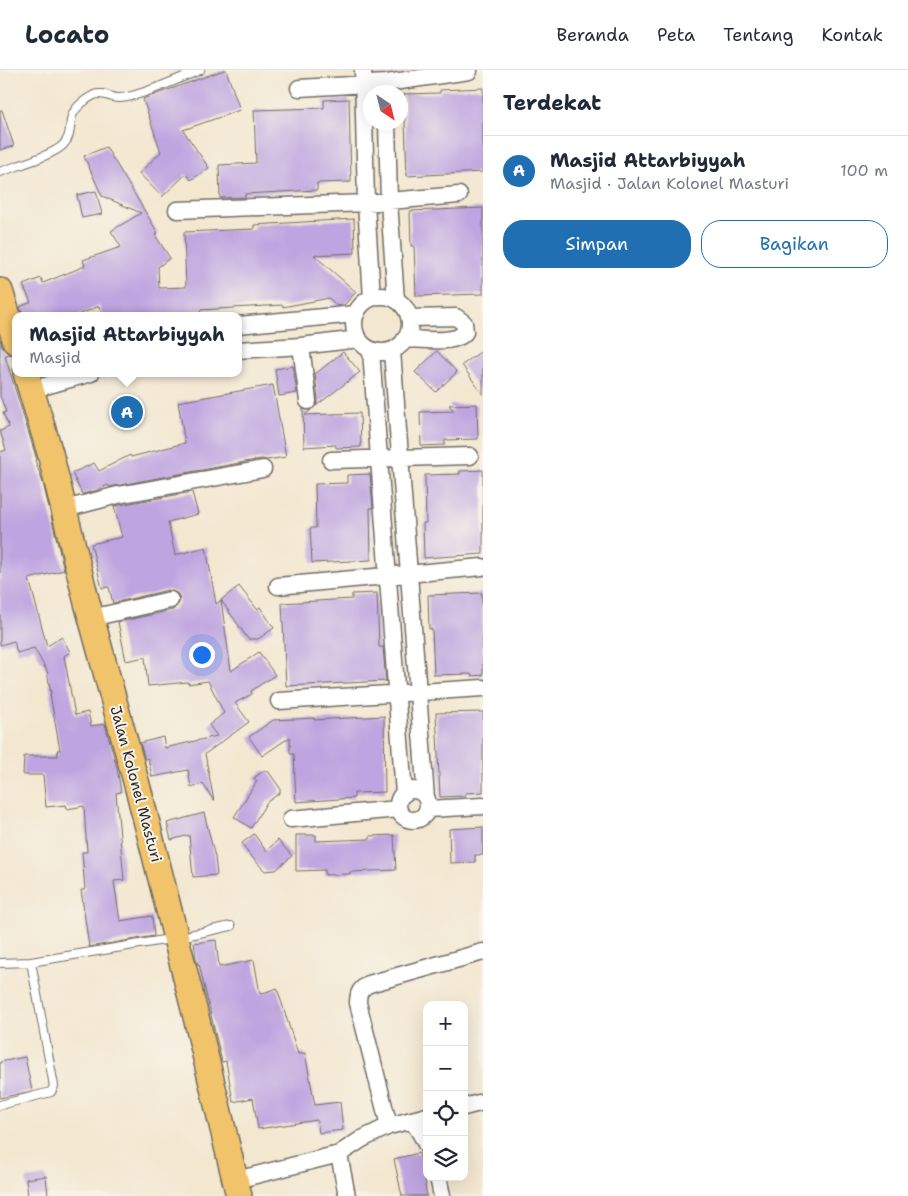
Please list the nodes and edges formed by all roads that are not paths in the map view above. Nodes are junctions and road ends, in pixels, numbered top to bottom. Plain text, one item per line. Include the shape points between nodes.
1 (200, 70) edge
2 (469, 71) edge
3 (364, 77) edge
4 (386, 82) edge
5 (299, 88) dead end
6 (387, 130) edge
7 (0, 172) edge
8 (389, 195) junction
9 (459, 195) dead end
10 (366, 196) junction
11 (177, 210) dead end
12 (372, 298) junction
13 (396, 300) junction
14 (2, 302) edge
15 (356, 314) junction
16 (410, 318) junction
17 (242, 325) edge
18 (12, 331) edge
19 (358, 339) junction
20 (405, 339) junction
21 (301, 346) junction
22 (242, 350) edge
23 (371, 350) junction
24 (392, 351) junction
25 (70, 377) edge
26 (29, 382) edge
27 (308, 401) dead end
28 (398, 440) junction
29 (378, 441) junction
30 (470, 456) dead end
31 (400, 457) junction
32 (379, 458) junction
33 (331, 460) dead end
34 (263, 469) dead end
35 (65, 509) junction
36 (408, 555) junction
37 (386, 556) junction
38 (482, 567) dead end
39 (409, 574) junction
40 (388, 576) junction
41 (278, 586) dead end
42 (170, 600) dead end
43 (91, 618) junction
44 (395, 674) junction
45 (417, 674) junction
46 (483, 688) edge
47 (418, 692) junction
48 (396, 693) junction
49 (279, 701) dead end
50 (401, 801) junction
51 (427, 804) junction
52 (483, 806) edge
53 (291, 820) dead end
54 (231, 926) dead end
55 (176, 938) junction
56 (483, 952) edge
57 (30, 962) junction
58 (0, 963) edge
59 (483, 1102) edge
60 (0, 1105) edge
61 (468, 1106) edge
62 (419, 1118) edge
63 (389, 1126) junction
64 (423, 1138) edge
65 (339, 1154) junction
66 (439, 1181) edge
67 (237, 1188) edge
68 (347, 1196) edge
69 (442, 1196) edge

1 - 7 lane via 133,96 119,99 101,93 94,95 74,111 68,140 62,146
2 - 4 street
3 - 4 street
3 - 5 street
3 - 10 street
6 - 8 street
8 - 9 street
8 - 10 street
8 - 13 street
10 - 11 street
10 - 12 street
12 - 13 street via 386,296
12 - 15 street
13 - 16 street
14 - 18 main road
15 - 17 street
15 - 19 street via 354,327
16 - 20 street via 410,330
16 - 20 street via 456,317 464,323 465,332 451,340
19 - 21 street
19 - 23 street
20 - 24 street
21 - 22 street
21 - 27 street
23 - 24 street via 381,353
23 - 29 street
24 - 28 street
25 - 26 street
26 - 35 main road, Jalan Kolonel Masturi
28 - 29 street
28 - 31 street
29 - 32 street
30 - 31 street
31 - 32 street
31 - 36 street
32 - 33 street
32 - 37 street
34 - 35 street via 118,495
35 - 43 main road, Jalan Kolonel Masturi
36 - 37 street
36 - 39 street
37 - 40 street
38 - 39 street
39 - 40 street
39 - 45 street
40 - 41 street
40 - 44 street
42 - 43 street
43 - 55 main road, Jalan Kolonel Masturi
44 - 45 street
44 - 48 street
45 - 47 street
46 - 47 street
47 - 48 street
47 - 51 street
48 - 49 street
48 - 50 street
50 - 51 street via 410,791 416,791 422,793
50 - 51 street via 404,817 413,821 422,817
50 - 53 street
51 - 52 street
54 - 55 lane
55 - 57 lane
55 - 67 main road, Jalan Kolonel Masturi
56 - 63 street via 369,984 358,995
57 - 58 lane
57 - 60 lane via 54,1086 50,1092
59 - 61 street
62 - 63 street
62 - 64 street
63 - 65 street
65 - 67 street
65 - 68 street
66 - 69 street

